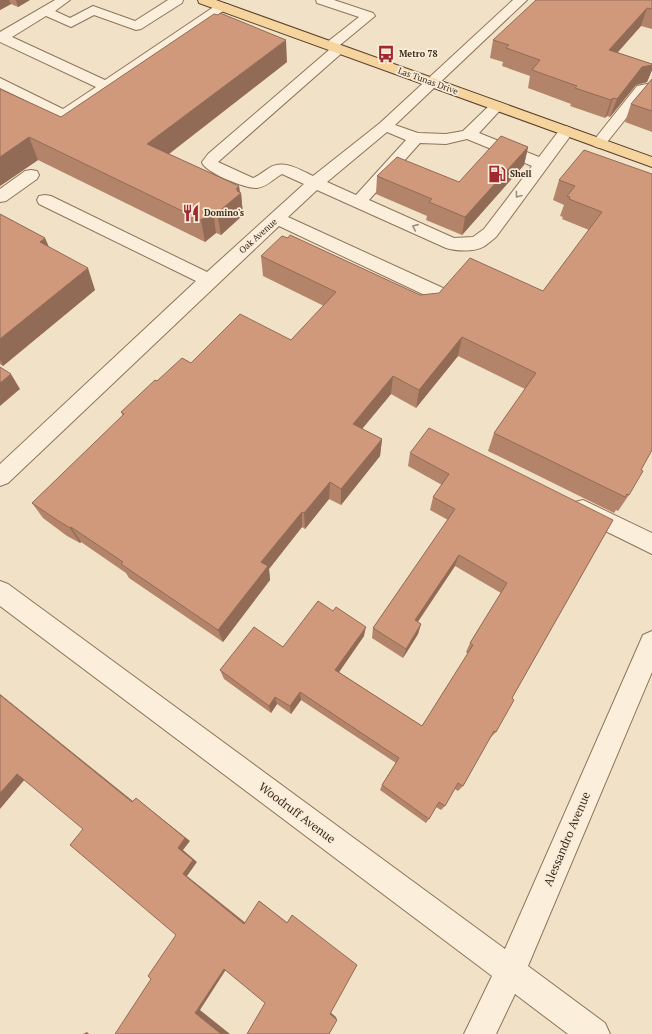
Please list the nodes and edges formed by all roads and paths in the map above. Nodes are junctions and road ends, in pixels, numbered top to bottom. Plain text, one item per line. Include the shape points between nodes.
1 (64, 0) edge
2 (177, 0) edge
3 (204, 0) edge
4 (322, 0) edge
5 (521, 0) edge
6 (223, 7) junction
7 (45, 11) junction
8 (1, 37) edge
9 (335, 48) junction
10 (0, 82) edge
11 (431, 83) junction
12 (647, 84) edge
13 (106, 86) junction
14 (497, 106) junction
15 (385, 126) junction
16 (566, 131) junction
17 (468, 134) junction
18 (416, 138) junction
19 (599, 143) junction
20 (652, 162) edge
21 (542, 164) junction
22 (31, 175) dead end
23 (315, 183) junction
24 (0, 197) edge
25 (45, 200) dead end
26 (358, 202) junction
27 (276, 218) junction
28 (210, 280) junction
29 (437, 293) edge
30 (0, 477) edge
31 (568, 501) edge
32 (652, 544) edge
33 (0, 592) edge
34 (652, 643) edge
35 (510, 972) junction
36 (480, 1034) edge
37 (594, 1034) edge

1 - 7 street
2 - 7 street via 136,26 93,10 72,23
3 - 6 main road, Las Tunas Drive
4 - 9 street via 368,16
5 - 11 street, Oak Avenue
6 - 9 main road, Las Tunas Drive
6 - 13 street
7 - 8 street via 12,24
8 - 13 street
9 - 11 main road, Las Tunas Drive
9 - 23 street via 210,162 213,166 253,183 261,181 281,168
10 - 13 street via 64,115
11 - 14 main road, Las Tunas Drive
11 - 15 street, Oak Avenue
12 - 19 street
14 - 16 main road, Las Tunas Drive
14 - 17 street
15 - 18 street
15 - 23 street, Oak Avenue
16 - 19 main road, Las Tunas Drive
16 - 21 street
17 - 18 street via 446,139
17 - 21 street
18 - 26 street
19 - 20 main road, Las Tunas Drive
21 -> 26 street via 490,233 477,243 452,244
22 - 24 street
23 - 26 street
23 - 27 street, Oak Avenue
25 - 28 street
27 - 28 street, Oak Avenue
27 - 29 street
28 - 30 street, Oak Avenue
31 - 32 street
33 - 35 street, Woodruff Avenue
34 - 35 street, Alessandro Avenue
35 - 36 street, Alessandro Avenue
35 - 37 street, Woodruff Avenue

